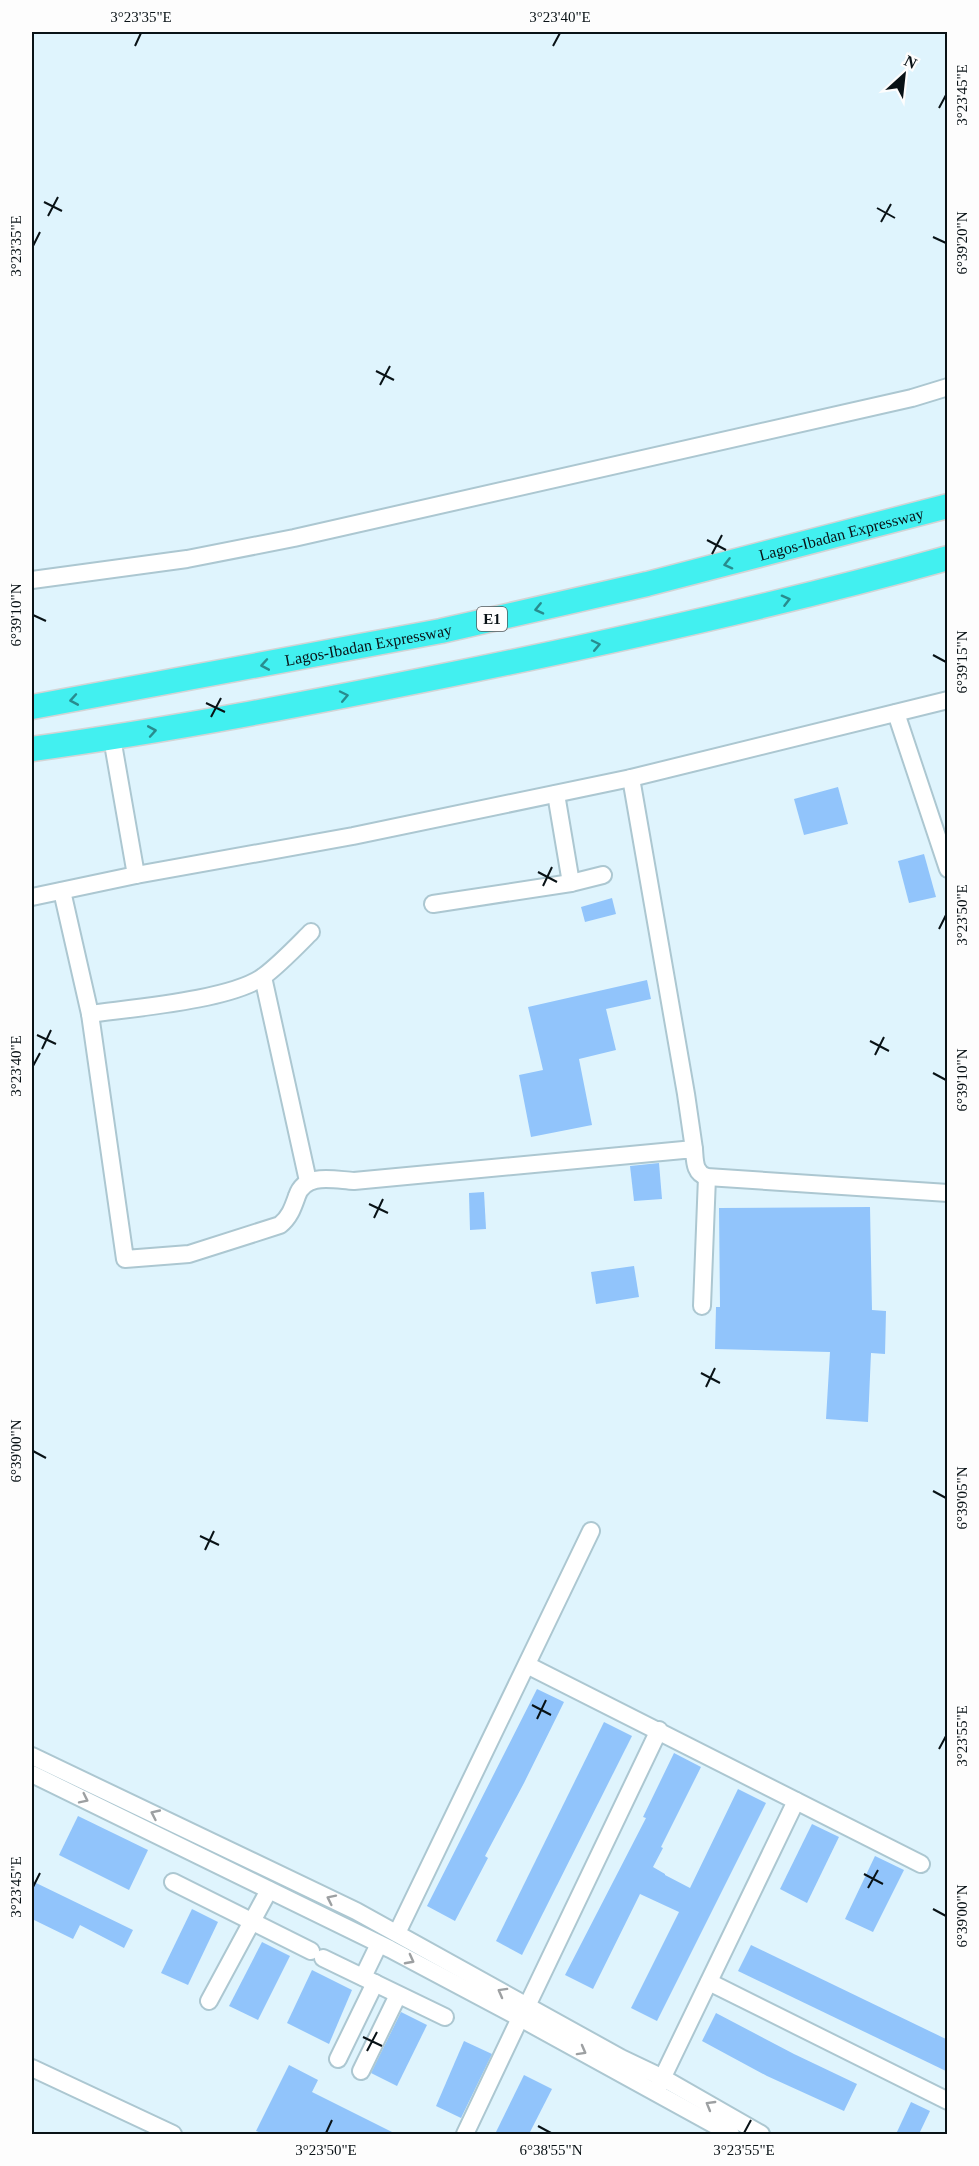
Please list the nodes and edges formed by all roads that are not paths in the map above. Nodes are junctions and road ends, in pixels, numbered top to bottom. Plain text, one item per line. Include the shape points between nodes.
1 (948, 387) edge
2 (948, 506) edge
3 (948, 558) edge
4 (32, 580) edge
5 (948, 700) edge
6 (32, 707) edge
7 (896, 713) junction
8 (112, 738) junction
9 (32, 749) edge
10 (631, 778) junction
11 (556, 794) junction
12 (948, 869) edge
13 (136, 875) junction
14 (603, 875) dead end
15 (571, 883) junction
16 (62, 891) junction
17 (32, 897) edge
18 (433, 904) dead end
19 (312, 932) dead end
20 (263, 977) junction
21 (90, 1014) junction
22 (694, 1149) junction
23 (708, 1177) junction
24 (308, 1181) junction
25 (948, 1192) edge
26 (702, 1306) dead end
27 (591, 1531) dead end
28 (527, 1665) junction
29 (659, 1730) junction
30 (32, 1756) edge
31 (32, 1774) edge
32 (113, 1794) junction
33 (796, 1801) junction
34 (107, 1810) junction
35 (921, 1864) dead end
36 (173, 1882) dead end
37 (269, 1890) junction
38 (356, 1911) junction
39 (252, 1921) junction
40 (347, 1929) junction
41 (397, 1933) junction
42 (379, 1944) junction
43 (369, 1980) junction
44 (709, 1982) junction
45 (398, 1995) junction
46 (209, 2001) dead end
47 (524, 2012) junction
48 (445, 2017) dead end
49 (338, 2059) dead end
50 (32, 2068) edge
51 (361, 2071) dead end
52 (659, 2086) junction
53 (948, 2101) edge
54 (173, 2134) edge
55 (465, 2134) edge
56 (731, 2134) edge
57 (761, 2134) edge

1 - 4 street via 294,538 187,559
2 -> 6 highway, Lagos-Ibadan Expressway / E1 via 647,584 441,631
8 -> 3 highway via 316,702 627,639
5 - 7 street
7 - 10 street
7 - 12 street
8 - 9 highway
8 - 13 street
10 - 11 street
10 - 22 street
11 - 13 street
11 - 15 street
13 - 16 street
14 - 15 street
15 - 18 street
16 - 17 street
16 - 21 street
19 - 20 street
20 - 21 street via 237,989 194,999
20 - 24 street
21 - 24 street via 125,1258 189,1254 280,1225
22 - 23 street via 695,1167
22 - 24 street via 354,1181
23 - 25 street
23 - 26 street
27 - 28 street
28 - 29 street
28 - 41 street
29 - 33 street
29 - 47 street
30 - 32 street
31 -> 34 street
32 - 34 street
38 -> 32 street
33 - 35 street
33 - 44 street
34 - 37 street
36 - 39 street
37 - 39 street
37 - 40 street
38 - 40 street
38 - 41 street
39 - 43 street
39 - 46 street
40 - 42 street
47 -> 41 street
42 - 43 street
42 -> 47 street
43 - 45 street
43 - 49 street
44 - 52 street
44 - 53 street
45 - 48 street
45 - 51 street
47 - 52 street
47 - 55 street
50 - 54 street
52 - 56 street
57 -> 52 street

